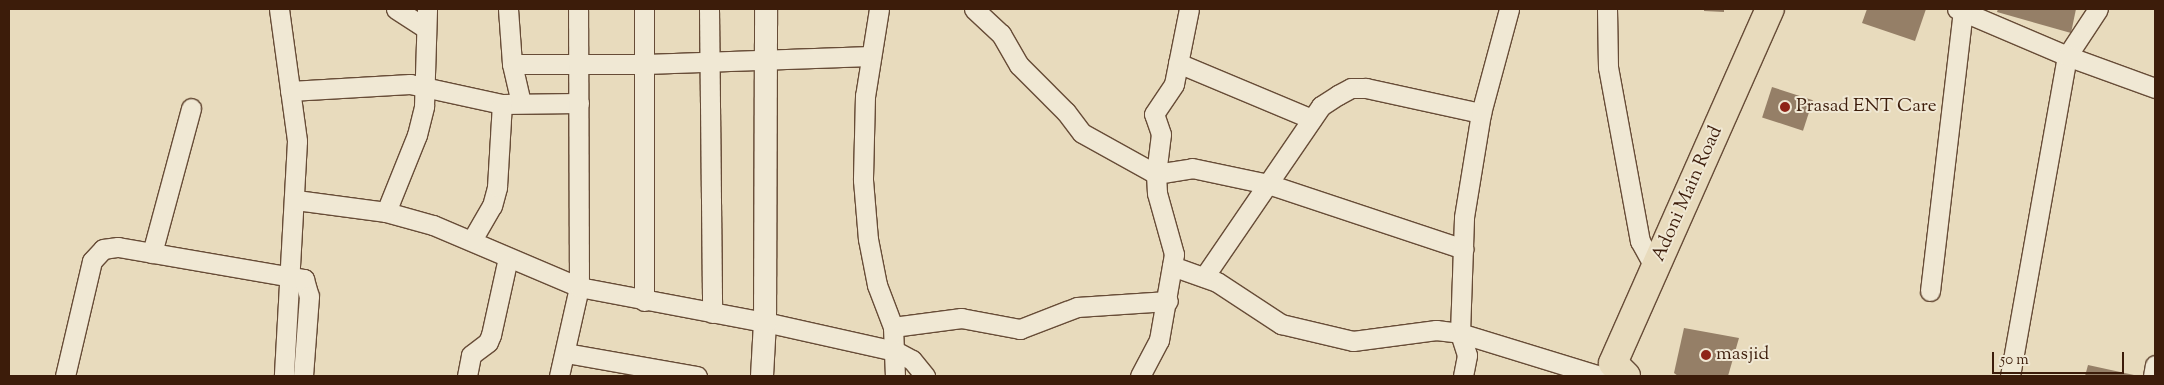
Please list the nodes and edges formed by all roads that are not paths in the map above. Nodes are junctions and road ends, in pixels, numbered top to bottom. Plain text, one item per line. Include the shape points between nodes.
1 (279, 9) edge
2 (396, 9) edge
3 (427, 9) edge
4 (508, 9) edge
5 (578, 9) edge
6 (644, 9) edge
7 (709, 9) edge
8 (766, 9) edge
9 (879, 9) edge
10 (974, 9) edge
11 (1189, 9) edge
12 (1509, 9) edge
13 (1607, 9) edge
14 (1770, 9) edge
15 (2098, 9) edge
16 (1960, 10) edge
17 (425, 28) junction
18 (871, 56) junction
19 (2068, 56) junction
20 (766, 58) junction
21 (710, 62) junction
22 (1178, 63) junction
23 (512, 64) junction
24 (580, 64) junction
25 (646, 64) junction
26 (426, 86) junction
27 (2155, 88) edge
28 (290, 91) junction
29 (521, 103) junction
30 (579, 103) junction
31 (502, 104) junction
32 (191, 108) dead end
33 (1481, 113) junction
34 (1312, 119) junction
35 (1156, 174) junction
36 (1268, 184) junction
37 (296, 200) junction
38 (386, 212) junction
39 (472, 240) junction
40 (1463, 249) junction
41 (152, 253) junction
42 (508, 258) junction
43 (1172, 266) junction
44 (1655, 268) junction
45 (292, 275) junction
46 (1204, 277) junction
47 (579, 287) junction
48 (1930, 292) dead end
49 (644, 301) junction
50 (1168, 301) junction
51 (712, 313) junction
52 (765, 322) junction
53 (893, 327) junction
54 (1460, 333) junction
55 (895, 351) junction
56 (566, 353) junction
57 (2155, 365) edge
58 (1611, 373) edge
59 (65, 376) edge
60 (284, 376) edge
61 (303, 376) edge
62 (467, 376) edge
63 (559, 376) edge
64 (697, 376) edge
65 (762, 376) edge
66 (895, 376) edge
67 (926, 376) edge
68 (1140, 376) edge
69 (1463, 376) edge
70 (2010, 376) edge
71 (2153, 376) edge

1 - 28 street
2 - 17 street
3 - 17 street
4 - 23 street
5 - 24 street
6 - 25 street
7 - 21 street
8 - 20 street
9 - 18 street
10 - 35 street via 1001,34 1019,65 1066,112 1082,133
11 - 22 street
12 - 33 street
13 - 44 street via 1608,67 1640,241
14 - 44 main road, Adoni Main Road
15 - 19 street
16 - 19 street
16 - 48 street
17 - 26 street
18 - 20 street
18 - 53 street via 865,96 863,180 868,238 877,285
19 - 27 street
19 - 70 street
20 - 21 street
20 - 52 street
21 - 25 street
21 - 51 street
22 - 34 street
22 - 35 street via 1172,90 1154,114 1161,134
23 - 24 street
23 - 29 street
24 - 25 street
24 - 30 street
25 - 49 street
26 - 28 street
26 - 31 street
26 - 38 street via 418,135
28 - 37 street via 297,141
29 - 30 street
29 - 31 street
30 - 47 street
31 - 39 street via 497,187 492,206
32 - 41 street
33 - 34 street via 1366,88 1351,88 1321,106
33 - 40 street via 1464,217
34 - 36 street
35 - 36 street via 1192,168
35 - 43 street via 1162,215 1170,234
36 - 40 street
36 - 46 street
37 - 38 street
37 - 45 street
38 - 39 street
39 - 42 street
40 - 54 street
41 - 45 street
41 - 59 street via 118,247 103,249 92,261
42 - 47 street
42 - 62 street via 491,334 488,342 471,355
43 - 46 street
43 - 50 street
44 - 58 main road, Adoni Main Road
45 - 60 street
45 - 61 street via 308,283
46 - 54 street via 1217,282 1281,324 1353,341 1436,330
47 - 49 street
47 - 56 street
49 - 51 street
50 - 53 street via 1077,307 1020,329 961,318
50 - 68 street via 1159,340
51 - 52 street
52 - 55 street
52 - 65 street
53 - 55 street
54 - 58 street
54 - 69 street via 1467,355
55 - 66 street
55 - 67 street via 912,360
56 - 63 street
56 - 64 street
57 - 71 street

